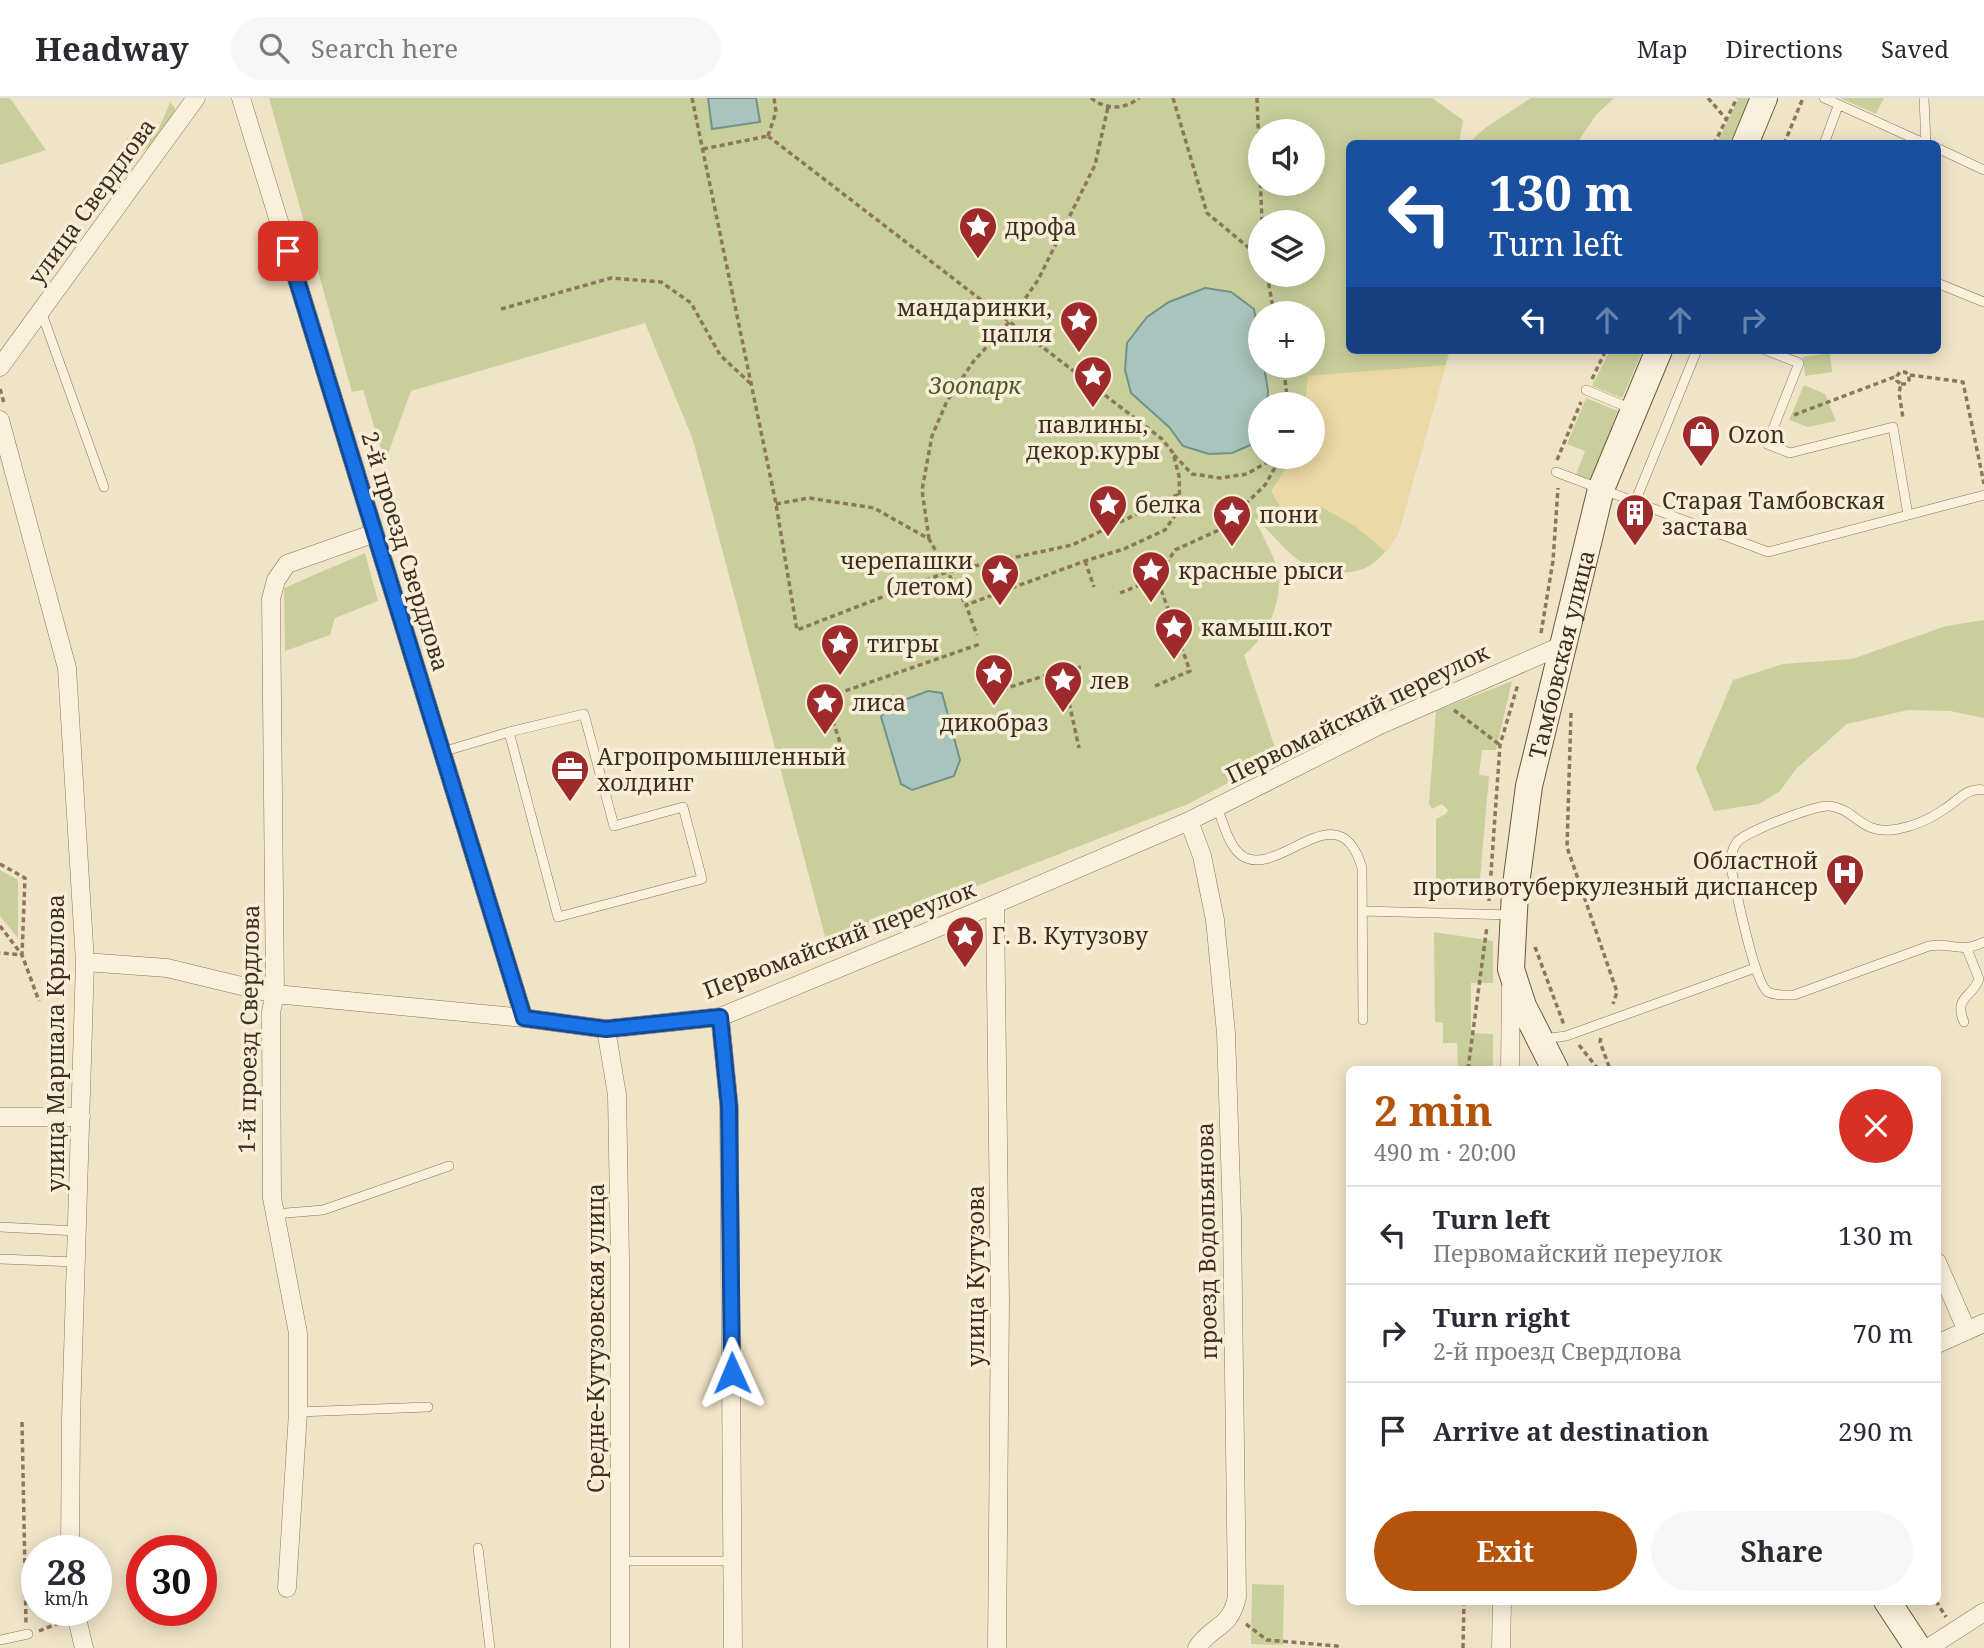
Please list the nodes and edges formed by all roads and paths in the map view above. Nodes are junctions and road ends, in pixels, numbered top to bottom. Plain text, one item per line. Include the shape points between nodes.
1 (196, 98) edge
2 (241, 98) edge
3 (692, 98) edge
4 (774, 98) edge
5 (1091, 98) edge
6 (1139, 98) edge
7 (1172, 98) edge
8 (1258, 98) edge
9 (1708, 98) edge
10 (1737, 98) edge
11 (1764, 98) edge
12 (1803, 98) edge
13 (1824, 98) edge
14 (1924, 98) edge
15 (1838, 106) junction
16 (1108, 107) junction
17 (1727, 120) junction
18 (768, 136) junction
19 (1716, 140) edge
20 (1747, 140) edge
21 (1786, 140) edge
22 (1825, 140) edge
23 (1917, 140) edge
24 (1926, 140) edge
25 (703, 149) junction
26 (1941, 150) edge
27 (1984, 170) edge
28 (1262, 210) edge
29 (1248, 247) edge
30 (1941, 285) edge
31 (1984, 302) edge
32 (501, 309) dead end
33 (41, 311) junction
34 (1009, 322) junction
35 (1656, 354) edge
36 (1695, 354) edge
37 (1775, 354) edge
38 (0, 367) edge
39 (1909, 375) junction
40 (1896, 376) junction
41 (1286, 380) dead end
42 (752, 384) junction
43 (1586, 390) dead end
44 (1288, 392) edge
45 (1633, 410) junction
46 (0, 419) edge
47 (1777, 421) junction
48 (1173, 453) junction
49 (1256, 469) edge
50 (1272, 469) edge
51 (1556, 472) dead end
52 (1984, 486) edge
53 (104, 487) dead end
54 (1601, 489) junction
55 (1179, 494) junction
56 (1984, 495) edge
57 (1635, 502) junction
58 (776, 504) junction
59 (1908, 515) junction
60 (375, 533) junction
61 (929, 539) junction
62 (1085, 561) junction
63 (947, 572) junction
64 (1157, 578) junction
65 (1094, 587) dead end
66 (1120, 593) dead end
67 (966, 605) junction
68 (977, 635) dead end
69 (980, 644) dead end
70 (1561, 646) junction
71 (1083, 667) dead end
72 (1062, 670) junction
73 (1520, 675) dead end
74 (993, 680) dead end
75 (1155, 686) dead end
76 (1439, 699) junction
77 (1572, 712) dead end
78 (509, 732) junction
79 (1500, 745) junction
80 (1079, 748) dead end
81 (442, 752) junction
82 (848, 766) dead end
83 (1984, 790) edge
84 (1217, 807) junction
85 (1189, 821) junction
86 (0, 864) edge
87 (995, 904) junction
88 (1362, 911) junction
89 (1488, 914) junction
90 (1514, 915) junction
91 (0, 926) edge
92 (1533, 941) dead end
93 (1984, 942) edge
94 (1967, 949) junction
95 (0, 953) edge
96 (22, 955) junction
97 (85, 962) junction
98 (1755, 968) junction
99 (1511, 969) junction
100 (275, 994) junction
101 (39, 1001) dead end
102 (720, 1017) junction
103 (524, 1018) junction
104 (1363, 1020) dead end
105 (1607, 1021) junction
106 (1964, 1022) dead end
107 (606, 1029) junction
108 (1570, 1034) junction
109 (1538, 1039) junction
110 (1468, 1066) edge
111 (1510, 1066) edge
112 (1553, 1066) edge
113 (1596, 1066) edge
114 (1608, 1066) edge
115 (0, 1117) edge
116 (81, 1117) junction
117 (449, 1166) dead end
118 (274, 1214) junction
119 (0, 1227) edge
120 (77, 1231) junction
121 (0, 1259) edge
122 (76, 1262) junction
123 (1941, 1271) edge
124 (1984, 1323) edge
125 (1967, 1331) junction
126 (1941, 1342) edge
127 (428, 1407) dead end
128 (298, 1412) junction
129 (22, 1422) dead end
130 (70, 1535) edge
131 (478, 1548) dead end
132 (620, 1561) junction
133 (734, 1561) junction
134 (287, 1588) dead end
135 (1464, 1605) edge
136 (1502, 1605) edge
137 (1890, 1605) edge
138 (1984, 1612) edge
139 (1227, 1622) junction
140 (46, 1626) edge
141 (75, 1626) edge
142 (28, 1634) junction
143 (0, 1640) edge
144 (84, 1648) edge
145 (490, 1648) edge
146 (620, 1648) edge
147 (733, 1648) edge
148 (997, 1648) edge
149 (1197, 1648) edge
150 (1342, 1648) edge
151 (1463, 1648) edge
152 (1501, 1648) edge
153 (1918, 1648) edge
154 (1928, 1648) edge

1 - 33 street, улица Свердлова
2 - 60 street, 2-й проезд Свердлова
3 - 25 path
4 - 18 path via 776,112
5 - 16 path
6 - 16 path via 1121,107
7 - 29 path via 1207,213
8 - 28 path
9 - 17 path
10 - 17 path
11 - 20 main road
12 - 21 path
13 - 15 lane
14 - 24 lane
15 - 22 lane
15 - 23 lane
16 - 34 path via 1095,165 1038,280
17 - 19 path
18 - 25 path
18 - 34 path
25 - 42 path
26 - 27 lane
30 - 31 lane
32 - 42 path via 611,278 661,282 691,303 720,355
33 - 38 street, улица Свердлова
33 - 53 lane
34 - 48 path via 1162,439
34 - 61 path via 973,362 947,401 932,436 922,490
35 - 45 main road, Тамбовская улица
36 - 57 lane
37 - 47 lane via 1799,363
39 - 40 path via 1903,371
39 - 40 path via 1903,384
39 - 52 path via 1963,382
40 - 47 path
41 - 44 path
42 - 58 path
43 - 45 lane
45 - 54 main road, Тамбовская улица
46 - 97 street, улица Маршала Крылова via 67,668
47 - 59 lane via 1767,444 1790,453 1893,428
48 - 49 path via 1192,474 1220,478
48 - 55 path
50 - 64 path via 1265,485 1219,530 1175,550
51 - 54 lane
54 - 57 lane
54 - 70 main road, Тамбовская улица
55 - 62 path via 1180,508 1165,530
55 - 63 path via 1072,545
56 - 59 lane
57 - 59 lane via 1768,551
58 - 61 path via 809,498 874,508
58 - 63 path via 797,630
60 - 81 street, 2-й проезд Свердлова
60 - 100 street, 1-й проезд Свердлова via 287,564 271,599
61 - 63 path
62 - 65 path
62 - 67 path
63 - 67 path
64 - 66 path
64 - 75 path via 1190,671
67 - 68 path
69 - 82 path via 825,698
70 - 76 street, Первомайский переулок
70 - 90 main road, Тамбовская улица via 1529,786
71 - 72 path
72 - 74 path via 998,691
72 - 80 path
73 - 79 path
76 - 79 path
76 - 84 street, Первомайский переулок
77 - 105 path via 1567,847 1617,992
78 - 78 lane via 584,714 614,826 683,807 702,879 558,918
78 - 81 lane
79 - 89 path
81 - 103 street, 2-й проезд Свердлова
83 - 98 lane via 1969,791 1943,810 1903,828 1885,831 1868,827 1841,808 1827,806 1746,835 1731,854 1731,868
84 - 85 street, Первомайский переулок
84 - 88 lane via 1234,848 1256,860 1264,861 1312,838 1330,835 1346,840 1357,851 1362,869
85 - 87 street, Первомайский переулок
85 - 139 street, проезд Водопьянова via 1202,856 1215,920 1226,1033 1237,1597
86 - 96 path via 25,878
87 - 102 street, Первомайский переулок
87 - 148 street, улица Кутузова via 1000,1302
88 - 89 lane
88 - 104 lane
89 - 90 lane
89 - 110 path
90 - 99 main road, Тамбовская улица
91 - 96 path
92 - 108 path
93 - 94 lane
94 - 98 lane via 1928,946 1794,995 1769,992
94 - 106 lane via 1979,979 1961,1005
95 - 96 path
96 - 101 path
97 - 100 street, Первомайский переулок via 167,968
97 - 116 street, улица Маршала Крылова
98 - 105 lane
99 - 109 main road
99 - 111 street
100 - 103 street, Первомайский переулок
100 - 118 street, 1-й проезд Свердлова via 271,1012
102 - 107 street, Первомайский переулок
102 - 133 street via 729,1106
103 - 107 street, Первомайский переулок
105 - 108 lane
105 - 114 path via 1600,1042
107 - 132 street, Средне-Кутузовская улица via 617,1109
108 - 109 lane
108 - 113 path
109 - 112 main road
115 - 116 street
116 - 120 street, улица Маршала Крылова
117 - 118 lane via 323,1210
118 - 128 street, 1-й проезд Свердлова via 298,1333
119 - 120 lane
120 - 122 street, улица Маршала Крылова
121 - 122 lane
122 - 130 street, улица Маршала Крылова
123 - 125 street
124 - 125 street
125 - 126 street
127 - 128 lane
128 - 134 street, 1-й проезд Свердлова
129 - 142 path
131 - 145 lane
132 - 133 lane
132 - 146 street, Средне-Кутузовская улица
133 - 147 street
135 - 151 path
136 - 152 street
137 - 153 main road
138 - 154 street
139 - 149 street
139 - 150 path via 1244,1623 1268,1640
140 - 142 path
141 - 144 street
142 - 143 lane

